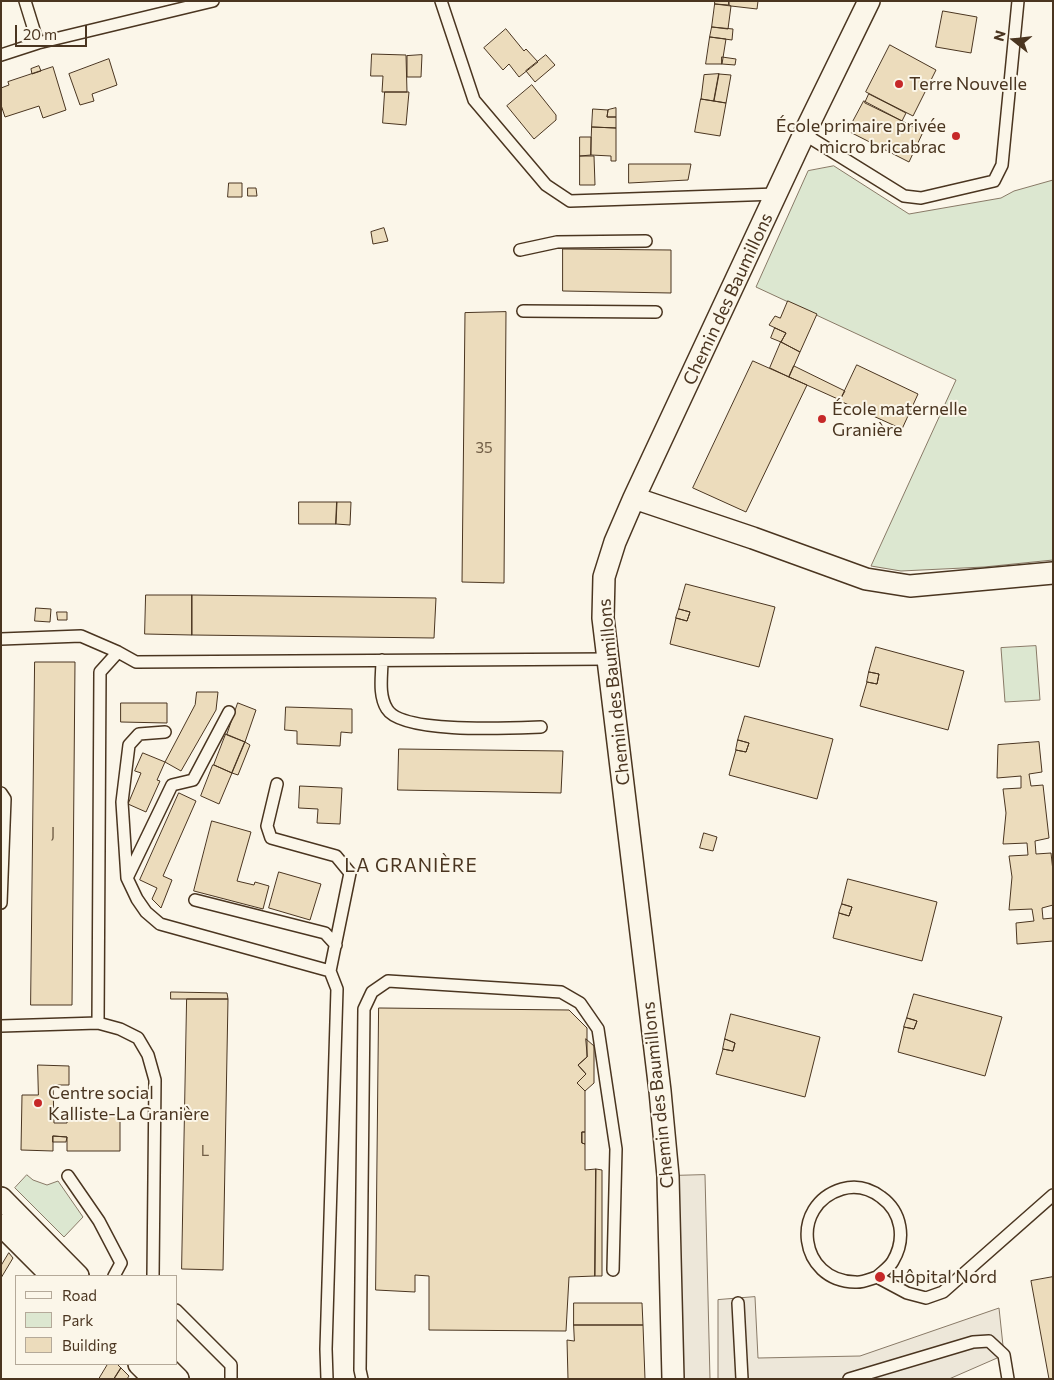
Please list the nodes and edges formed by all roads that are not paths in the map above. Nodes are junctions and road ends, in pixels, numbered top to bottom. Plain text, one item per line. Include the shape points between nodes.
1 (25, 1) edge
2 (213, 1) edge
3 (440, 1) edge
4 (869, 1) edge
5 (1018, 1) edge
6 (38, 43) junction
7 (1, 55) edge
8 (804, 134) junction
9 (777, 194) junction
10 (646, 241) dead end
11 (520, 250) dead end
12 (523, 311) dead end
13 (656, 312) dead end
14 (634, 498) junction
15 (1053, 573) edge
16 (1, 640) edge
17 (118, 652) junction
18 (608, 659) junction
19 (382, 660) junction
20 (228, 712) dead end
21 (541, 727) dead end
22 (165, 732) dead end
23 (277, 784) dead end
24 (1, 793) edge
25 (127, 878) junction
26 (195, 900) dead end
27 (1, 903) edge
28 (336, 945) junction
29 (330, 971) junction
30 (98, 1023) junction
31 (1, 1026) edge
32 (68, 1176) dead end
33 (1053, 1195) edge
34 (1, 1198) edge
35 (1, 1225) edge
36 (613, 1270) dead end
37 (51, 1275) edge
38 (77, 1275) edge
39 (115, 1275) edge
40 (153, 1275) edge
41 (877, 1277) junction
42 (738, 1303) dead end
43 (178, 1312) edge
44 (140, 1365) edge
45 (164, 1365) edge
46 (154, 1379) edge
47 (178, 1379) edge
48 (231, 1379) edge
49 (327, 1379) edge
50 (362, 1379) edge
51 (673, 1379) edge
52 (742, 1379) edge
53 (849, 1379) edge
54 (1008, 1379) edge

1 - 6 lane
2 - 6 lane
3 - 9 lane via 474,100 546,185 570,201
4 - 8 street, Chemin des Baumillons
5 - 8 lane via 1002,166 994,181 921,198 904,196
6 - 7 lane
8 - 9 street, Chemin des Baumillons
9 - 14 street, Chemin des Baumillons
10 - 11 lane via 557,242
12 - 13 lane
14 - 15 street via 866,579 910,586
14 - 18 street, Chemin des Baumillons via 604,577
16 - 17 lane via 82,636
17 - 19 lane via 136,662
17 - 30 lane via 100,672
18 - 19 lane
18 - 51 street, Chemin des Baumillons via 668,1176
19 - 21 lane via 381,696 387,711 401,720 483,729
20 - 25 lane via 193,780 172,785
22 - 25 lane via 139,734 129,745 122,802
23 - 28 lane via 268,826 271,838 336,856 350,873
24 - 27 lane via 4,799
25 - 29 lane via 146,912 160,924
26 - 28 lane via 325,933
28 - 29 lane
29 - 49 lane via 337,989
30 - 31 lane
30 - 40 lane via 138,1038 148,1055 155,1080
32 - 39 lane via 99,1221 121,1263
33 - 41 lane via 943,1292 926,1298 907,1293
34 - 38 street
35 - 37 street
36 - 50 lane via 616,1149 598,1029 580,1003 561,992 388,981 372,992 364,1009
41 - 41 lane via 849,1282 835,1279 818,1267 808,1248 807,1227 815,1207 831,1193 851,1186 872,1190 889,1202 900,1221 901,1243 893,1262
42 - 52 lane
43 - 48 lane via 231,1365
44 - 46 street
45 - 47 street
53 - 54 lane via 973,1342 989,1341 1004,1355

